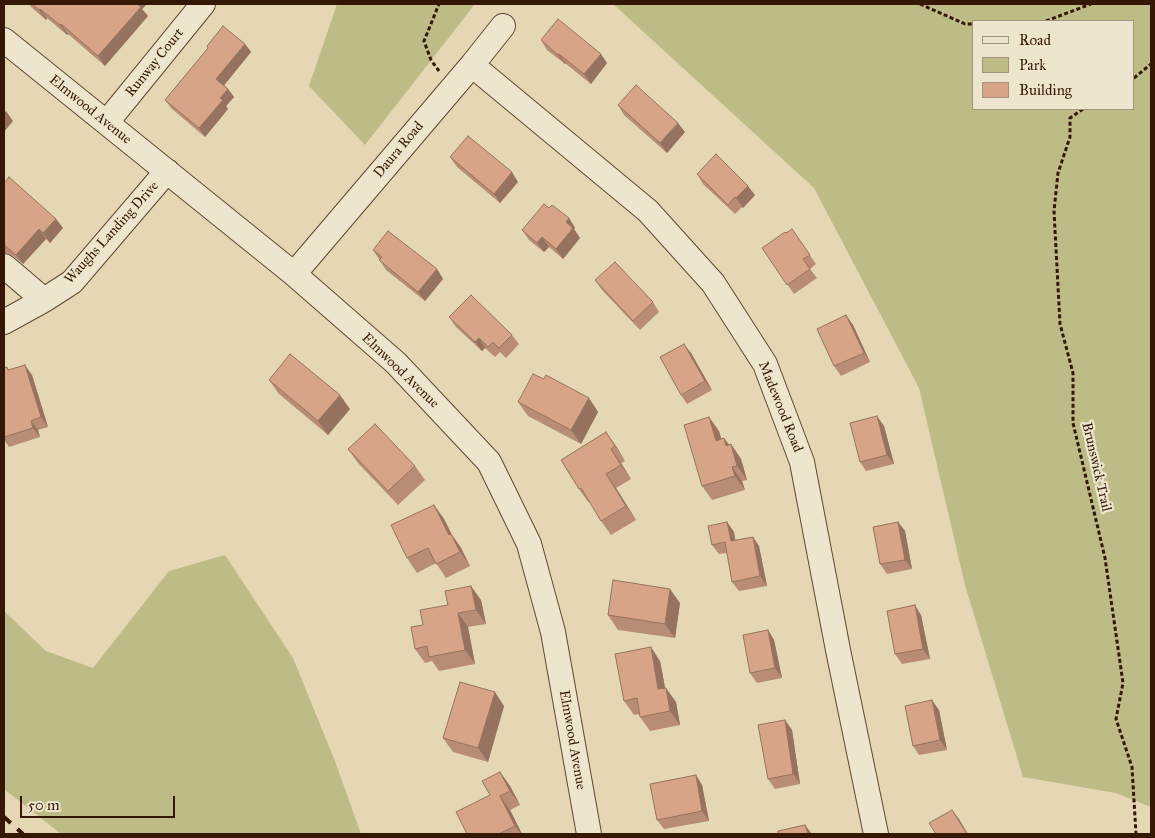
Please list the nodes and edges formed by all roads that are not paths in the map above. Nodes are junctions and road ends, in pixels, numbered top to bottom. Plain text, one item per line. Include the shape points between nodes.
1 (203, 4) edge
2 (503, 26) dead end
3 (4, 40) edge
4 (472, 65) junction
5 (107, 122) junction
6 (167, 171) junction
7 (4, 266) edge
8 (294, 274) junction
9 (44, 300) junction
10 (4, 322) edge
11 (589, 834) edge
12 (876, 834) edge

1 - 5 street, Runway Court
2 - 4 street, Daura Road
3 - 5 street, Elmwood Avenue
4 - 8 street, Daura Road
4 - 12 street, Madewood Road via 648,211 713,283 765,364 802,462
5 - 6 street, Elmwood Avenue
6 - 8 street, Elmwood Avenue
6 - 9 street, Waughs Landing Drive via 72,282
7 - 9 street
8 - 11 street, Elmwood Avenue via 396,363 489,462 529,544 553,632
9 - 10 street, Waughs Landing Drive

